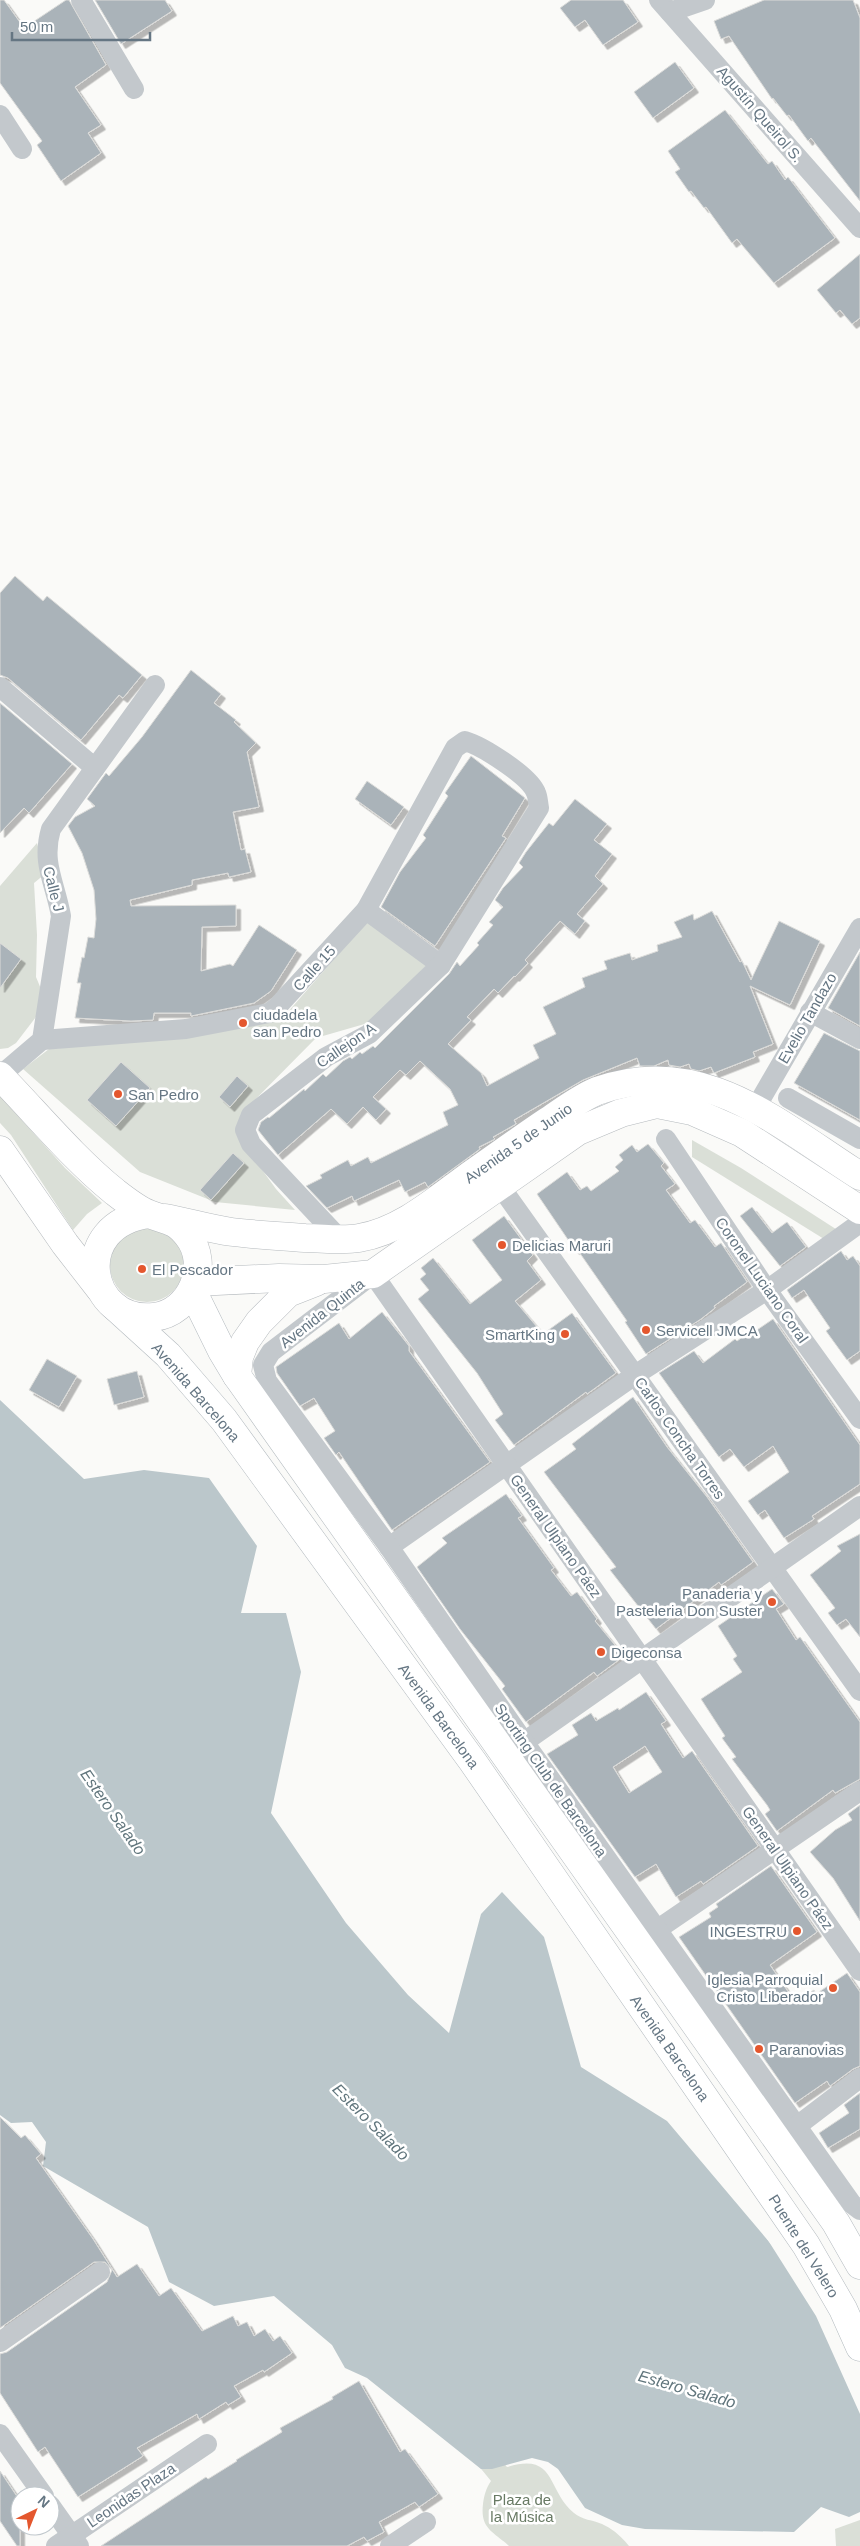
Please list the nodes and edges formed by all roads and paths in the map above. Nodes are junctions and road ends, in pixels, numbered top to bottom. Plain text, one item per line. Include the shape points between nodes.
1 (81, 0) edge
2 (705, 0) edge
3 (665, 6) edge
4 (134, 89) dead end
5 (0, 115) edge
6 (22, 149) dead end
7 (860, 228) edge
8 (154, 685) dead end
9 (0, 688) edge
10 (95, 768) junction
11 (539, 808) joint
12 (366, 910) junction
13 (858, 935) edge
14 (441, 965) junction
15 (810, 1012) junction
16 (860, 1039) edge
17 (42, 1040) junction
18 (0, 1076) edge
19 (788, 1098) dead end
20 (755, 1109) junction
21 (666, 1139) dead end
22 (860, 1139) edge
23 (0, 1150) edge
24 (860, 1176) edge
25 (500, 1186) junction
26 (860, 1210) edge
27 (157, 1216) junction
28 (860, 1223) edge
29 (340, 1239) junction
30 (373, 1274) junction
31 (324, 1279) junction
32 (194, 1286) junction
33 (767, 1290) junction
34 (107, 1297) junction
35 (271, 1352) joint
36 (635, 1375) junction
37 (237, 1376) junction
38 (860, 1419) edge
39 (507, 1465) junction
40 (860, 1506) edge
41 (389, 1547) junction
42 (772, 1568) junction
43 (642, 1659) junction
44 (860, 1691) edge
45 (524, 1742) junction
46 (860, 1791) edge
47 (775, 1849) junction
48 (658, 1929) junction
49 (860, 1970) edge
50 (860, 2078) edge
51 (797, 2126) junction
52 (741, 2149) joint
53 (856, 2207) edge
54 (860, 2265) edge
55 (100, 2272) dead end
56 (0, 2342) edge
57 (860, 2347) edge
58 (0, 2434) edge
59 (207, 2444) dead end
60 (37, 2486) edge
61 (426, 2522) dead end
62 (60, 2524) edge
63 (69, 2542) edge
64 (390, 2546) edge

1 - 4 street
2 - 3 street
3 - 7 street, Agustín Queirol S.
5 - 6 street
8 - 10 street, Calle J
9 - 10 street
10 - 17 street, Calle J via 51,828 47,843 46,862 61,916
11 - 12 street, Calle 15 via 536,792 527,780 476,744 465,740 455,748
11 - 14 street, Callejon A
12 - 14 street
12 - 17 street, Calle 15 via 269,1013 186,1029
13 - 15 street, Evelio Tandazo
14 - 29 street, Callejon A via 369,1034 326,1058 251,1115 245,1130 251,1144
15 - 16 street
15 - 20 street, Evelio Tandazo
17 - 18 street
18 - 27 main road via 115,1192
19 - 22 street
20 - 24 main road, Avenida 5 de Junio
20 - 29 main road, Avenida 5 de Junio via 722,1092 685,1082 654,1080 622,1084 596,1092 568,1107 419,1213 389,1229 360,1238
21 - 33 street, Coronel Luciano Coral
23 - 34 main road, Avenida Barcelona via 65,1244
25 - 26 main road, Avenida 5 de Junio via 585,1128 621,1113 657,1104 692,1111 742,1134
25 - 30 main road, Avenida 5 de Junio
25 - 36 street, Carlos Concha Torres
27 - 29 main road, Avenida 5 de Junio via 230,1232
27 - 32 main road via 178,1225 193,1244 198,1267
27 - 34 main road via 134,1216 119,1222 107,1233 99,1246 96,1261 97,1277
28 - 33 street
30 - 31 main road, Avenida 5 de Junio
30 - 35 street, Avenida Quinta
30 - 39 street, General Ulpiano Páez
31 - 32 main road, Avenida 5 de Junio via 279,1278
31 - 37 main road via 288,1293 259,1322 238,1357
32 - 34 main road via 177,1307 155,1317 139,1317 124,1312
32 - 37 main road, Avenida Barcelona via 222,1351
33 - 36 street
33 - 38 street, Coronel Luciano Coral
34 - 52 main road, Avenida Barcelona via 168,1355 224,1420 473,1762
35 - 41 street, Sporting Club de Barcelona via 263,1365 267,1381
36 - 39 street
36 - 42 street, Carlos Concha Torres
37 - 54 main road, Avenida Barcelona via 836,2223
39 - 41 street
39 - 43 street, General Ulpiano Páez
40 - 42 street
41 - 45 street, Sporting Club de Barcelona
42 - 43 street
42 - 44 street, Carlos Concha Torres
43 - 45 street
43 - 47 street, General Ulpiano Páez
45 - 48 street, Sporting Club de Barcelona
46 - 47 street
47 - 48 street
47 - 49 street, General Ulpiano Páez
48 - 51 street, Sporting Club de Barcelona
50 - 51 street
51 - 53 street, Sporting Club de Barcelona
52 - 57 main road, Puente del Velero via 806,2245 843,2309
55 - 56 street
58 - 60 street
59 - 63 street, Leonidas Plaza
61 - 64 street
62 - 63 street

